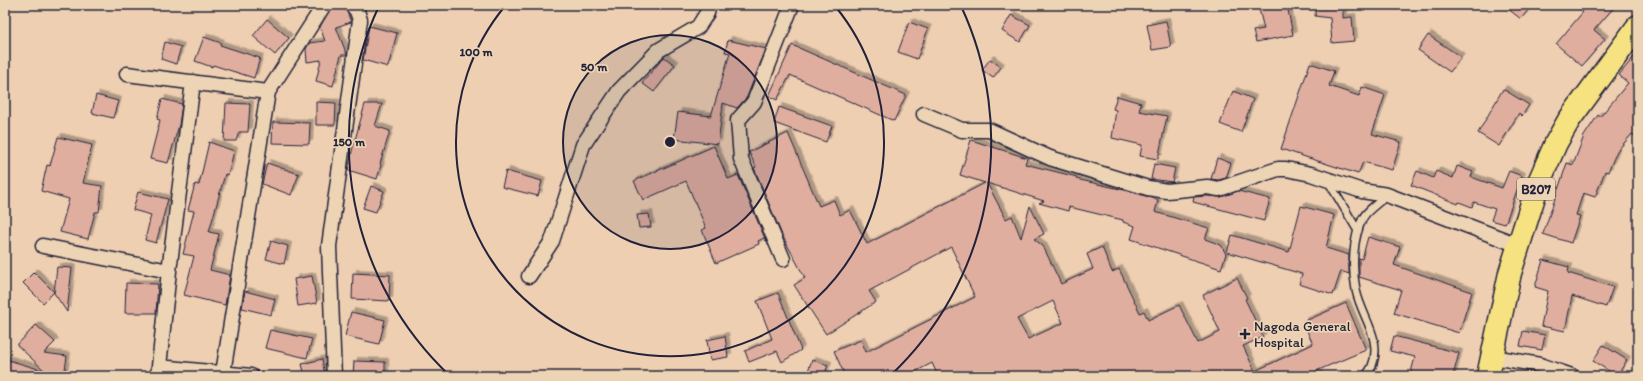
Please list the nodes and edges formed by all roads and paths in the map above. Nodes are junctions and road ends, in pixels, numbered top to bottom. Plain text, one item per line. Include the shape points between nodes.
1 (324, 5) edge
2 (352, 5) edge
3 (709, 5) edge
4 (792, 5) edge
5 (1637, 30) edge
6 (127, 74) dead end
7 (193, 82) junction
8 (268, 92) junction
9 (924, 114) dead end
10 (1328, 181) junction
11 (1387, 195) junction
12 (1358, 231) junction
13 (1518, 245) junction
14 (43, 246) dead end
15 (783, 259) dead end
16 (169, 271) junction
17 (529, 276) dead end
18 (1491, 366) edge
19 (158, 372) edge
20 (223, 373) junction
21 (251, 376) edge
22 (334, 376) edge
23 (1365, 376) edge
24 (1572, 376) edge

1 - 8 street
2 - 22 street via 360,20 329,246
3 - 17 street via 698,27 659,50 619,91 583,145 552,240
4 - 15 street via 754,102 738,120 741,159
5 - 13 main road, B207 via 1569,120 1556,143 1538,184
6 - 7 street
7 - 8 street
7 - 16 street
8 - 20 street
9 - 10 street via 962,130 989,130 1050,158 1148,188 1167,191 1219,188 1278,169 1311,174
10 - 11 street
10 - 12 lane
11 - 12 lane via 1363,217
11 - 13 street
12 - 23 lane via 1354,266 1356,291 1374,344 1374,360
13 - 18 main road, B207
14 - 16 street
16 - 19 street
18 - 24 street via 1540,365
19 - 20 street
20 - 21 street

